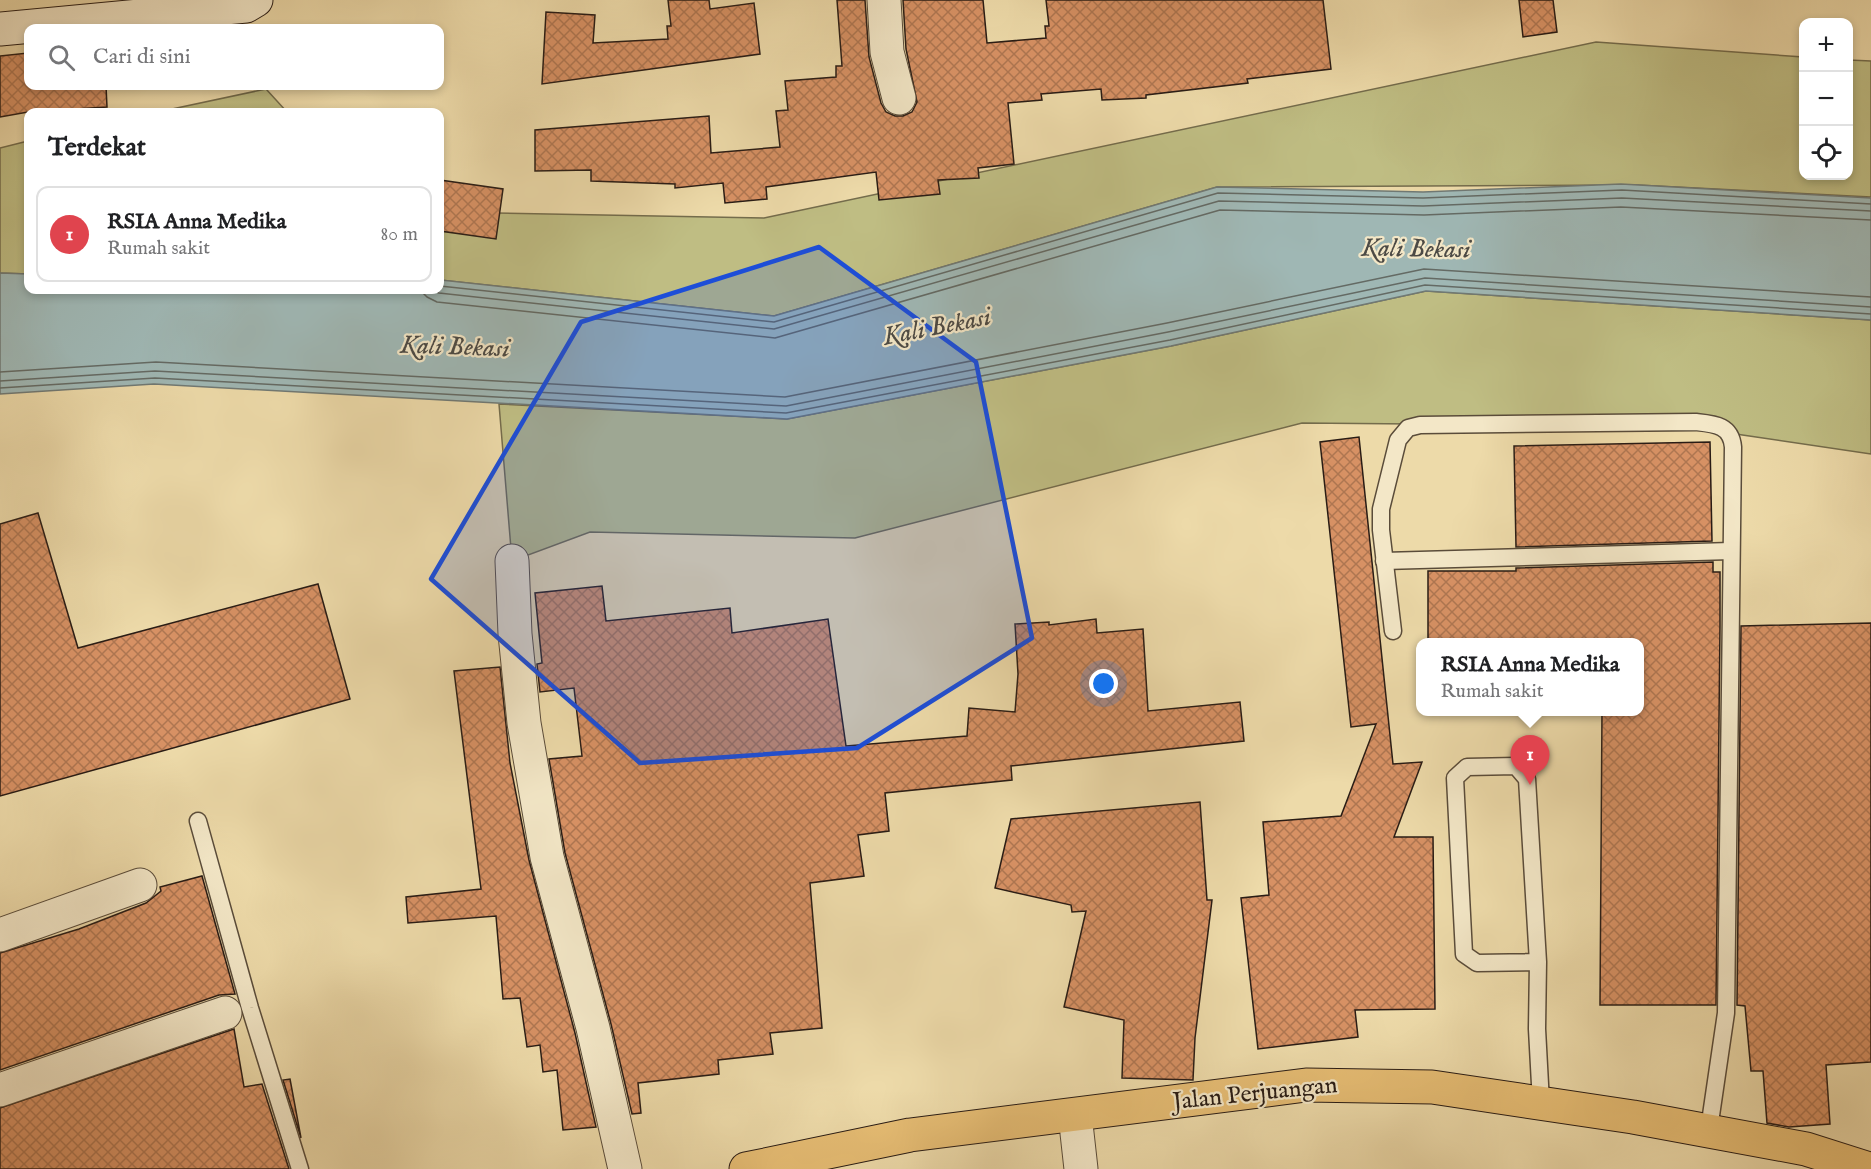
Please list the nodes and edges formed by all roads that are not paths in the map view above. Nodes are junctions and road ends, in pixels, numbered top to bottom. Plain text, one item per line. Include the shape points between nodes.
1 (256, 0) edge
2 (884, 0) edge
3 (53, 24) edge
4 (24, 27) edge
5 (0, 29) edge
6 (899, 98) dead end
7 (1731, 551) junction
8 (512, 561) dead end
9 (1384, 561) junction
10 (1393, 631) dead end
11 (198, 821) dead end
12 (140, 885) dead end
13 (0, 935) edge
14 (1538, 963) junction
15 (225, 1013) dead end
16 (0, 1090) edge
17 (1540, 1103) junction
18 (1075, 1115) junction
19 (1709, 1129) junction
20 (300, 1169) edge
21 (625, 1169) edge
22 (746, 1169) edge
23 (1081, 1169) edge
24 (1869, 1169) edge

1 - 3 street via 246,6
2 - 6 street via 887,52
4 - 5 street
7 - 9 lane
7 - 9 lane via 1733,447 1729,433 1717,424 1420,425 1408,429 1398,440 1381,509
7 - 19 lane via 1726,1014
8 - 21 street via 524,723 547,857 593,1028
9 - 10 lane
11 - 20 lane
12 - 13 street
14 - 14 lane via 1527,779 1516,766 1467,767 1455,778 1464,954 1477,963
14 - 17 lane
15 - 16 street
17 - 18 main road, Jalan Perjuangan via 1432,1087 1306,1085
17 - 19 main road, Jalan Perjuangan
18 - 22 main road, Jalan Perjuangan via 910,1135
18 - 23 street
19 - 24 main road, Jalan Perjuangan via 1806,1149

